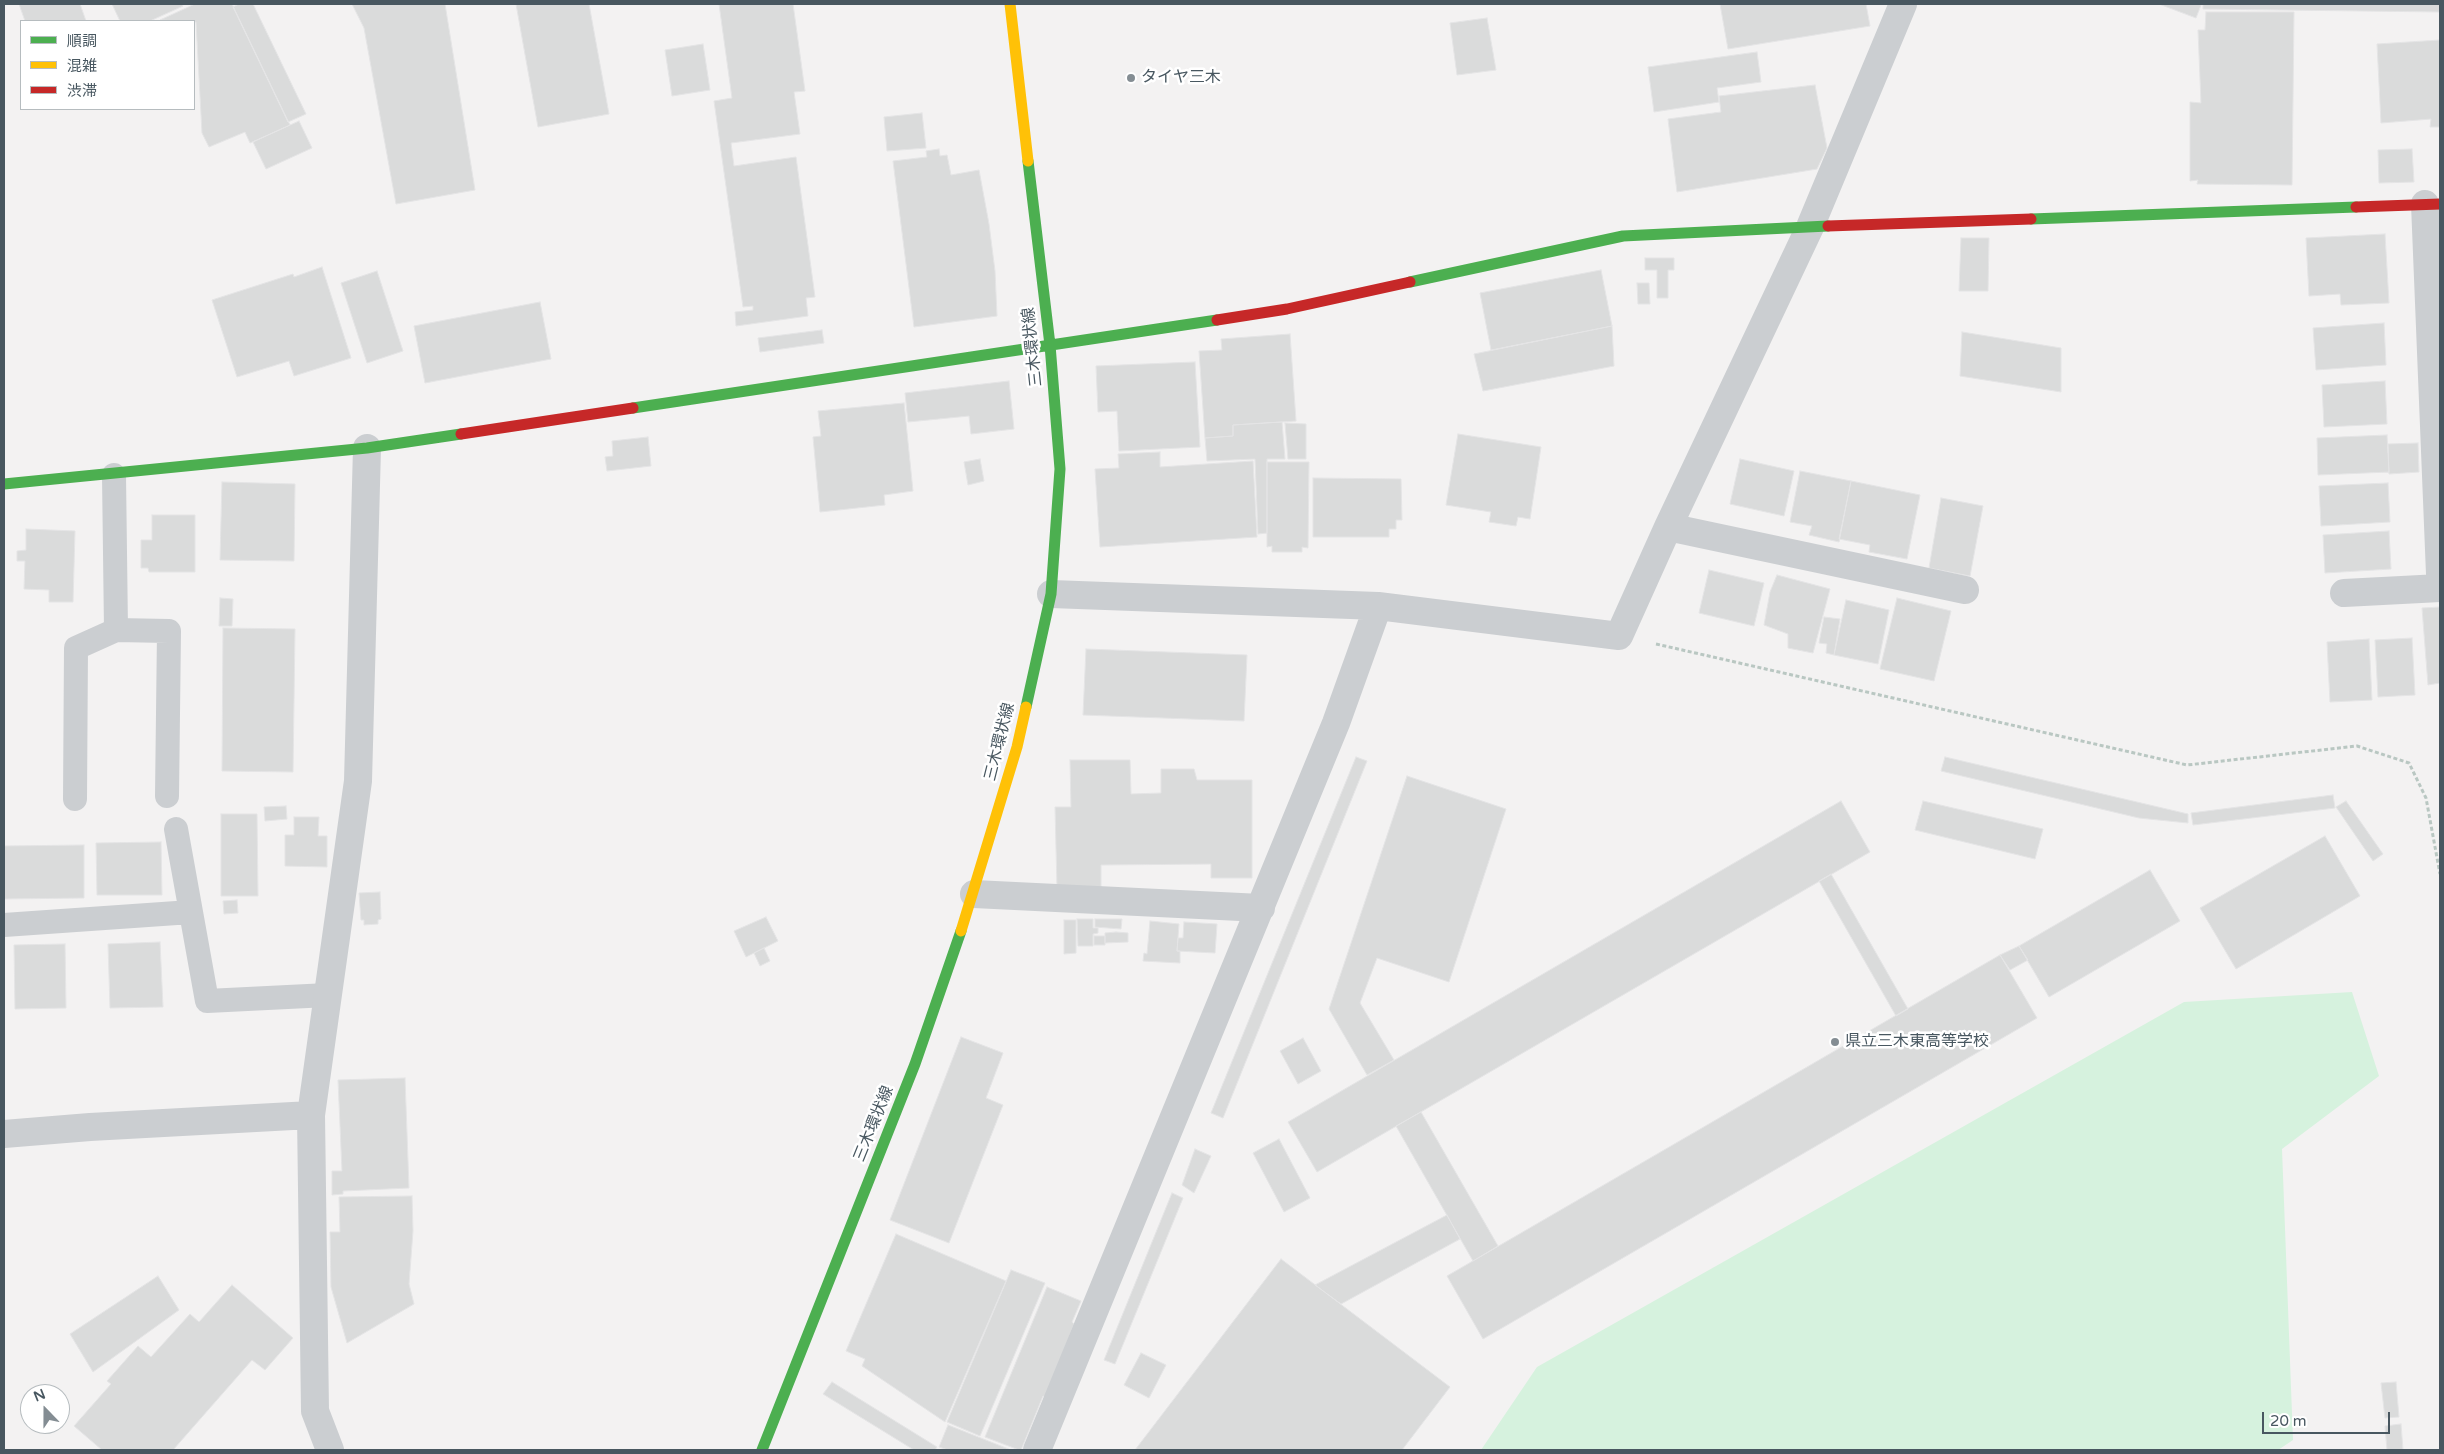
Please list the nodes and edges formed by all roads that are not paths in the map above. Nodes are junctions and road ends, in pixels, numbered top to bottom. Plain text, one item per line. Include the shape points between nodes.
1 (1010, 4) edge
2 (1904, 4) edge
3 (2433, 204) edge
4 (1810, 227) junction
5 (1050, 345) junction
6 (366, 448) junction
7 (114, 475) junction
8 (4, 484) edge
9 (1668, 527) junction
10 (2440, 574) edge
11 (2440, 588) edge
12 (1965, 590) dead end
13 (2344, 593) dead end
14 (1051, 594) junction
15 (1378, 606) junction
16 (116, 630) junction
17 (167, 796) dead end
18 (75, 799) dead end
19 (176, 828) dead end
20 (974, 894) junction
21 (1261, 908) junction
22 (191, 912) junction
23 (4, 925) edge
24 (328, 996) junction
25 (311, 1115) junction
26 (4, 1134) edge
27 (330, 1450) edge
28 (762, 1450) edge
29 (1037, 1450) edge

1 - 5 street, 三木環状線
2 - 4 street
3 - 4 street
3 - 10 street
4 - 5 street via 1624,236 1287,309
4 - 9 street
5 - 6 street
5 - 14 street, 三木環状線 via 1060,469
6 - 7 street
6 - 24 street via 358,781
7 - 8 street
7 - 16 lane
9 - 12 street
9 - 15 street via 1619,636
11 - 13 street
14 - 15 street
14 - 20 street, 三木環状線 via 1018,746
15 - 21 street via 1336,723
16 - 17 lane via 169,632
16 - 18 lane via 76,648
19 - 22 lane
20 - 21 street
20 - 28 street, 三木環状線 via 915,1064
21 - 29 street
22 - 23 lane
22 - 24 lane via 207,1001
24 - 25 street
25 - 26 street via 90,1126
25 - 27 street via 315,1411

